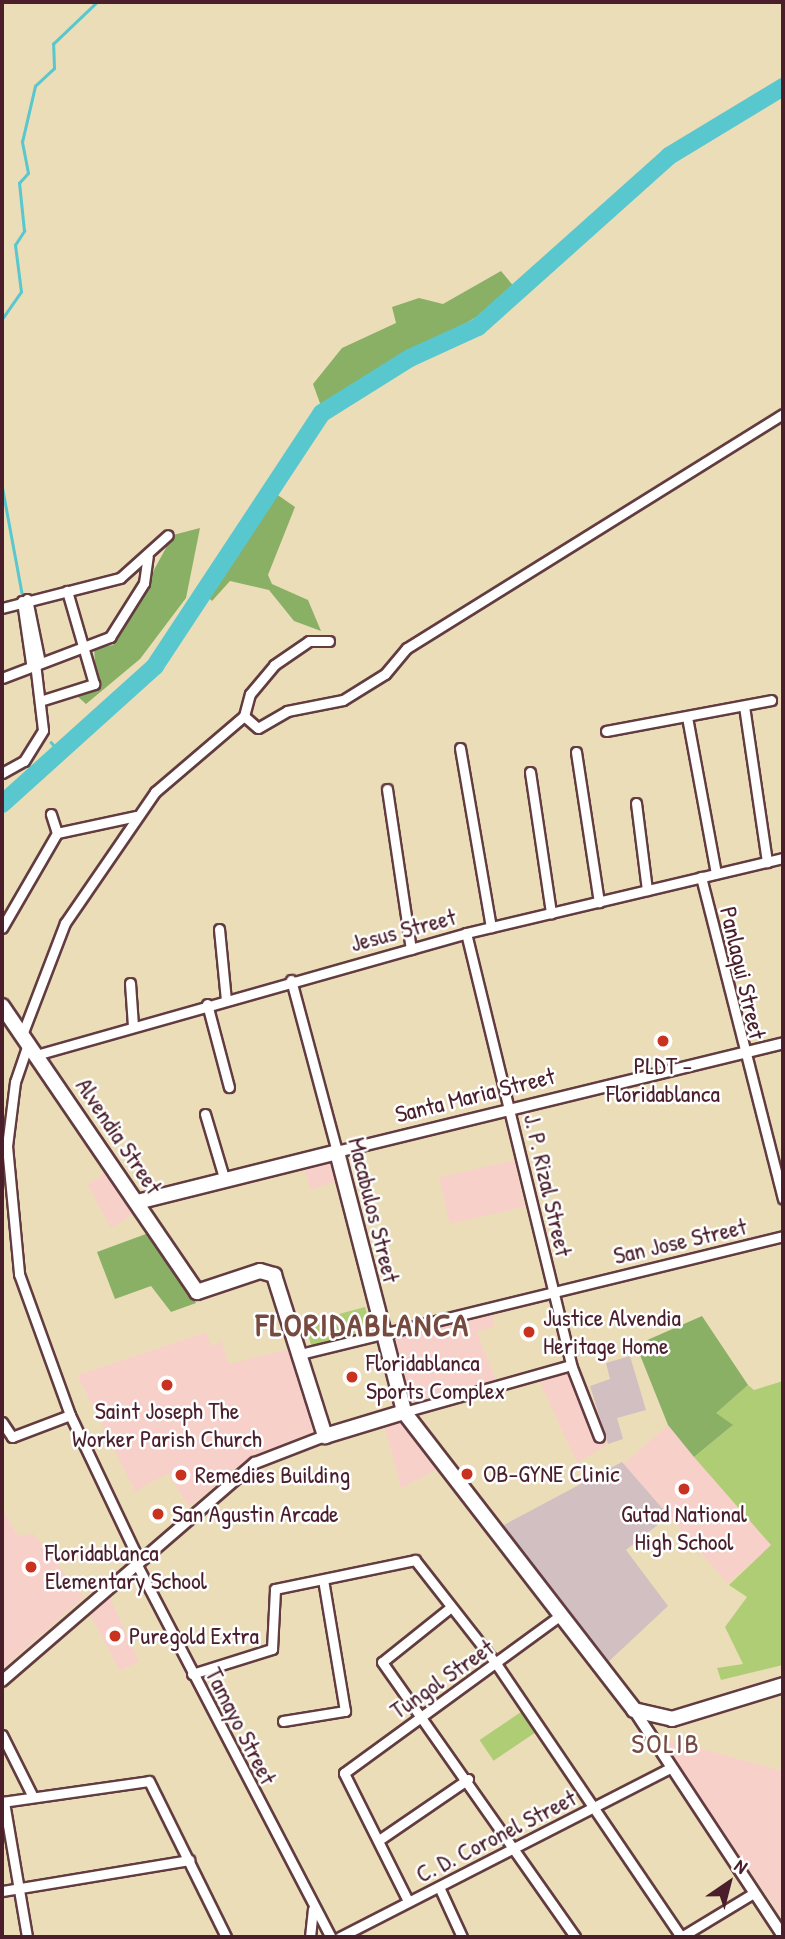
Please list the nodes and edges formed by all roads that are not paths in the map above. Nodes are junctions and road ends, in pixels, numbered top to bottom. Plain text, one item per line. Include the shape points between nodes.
1 (783, 414) edge
2 (168, 536) dead end
3 (148, 556) junction
4 (67, 591) junction
5 (25, 600) junction
6 (2, 608) edge
7 (329, 641) dead end
8 (86, 648) junction
9 (35, 663) junction
10 (2, 678) edge
11 (771, 700) dead end
12 (40, 701) junction
13 (744, 706) junction
14 (244, 716) junction
15 (687, 717) junction
16 (606, 732) dead end
17 (460, 748) dead end
18 (576, 752) dead end
19 (530, 772) dead end
20 (2, 773) edge
21 (387, 789) dead end
22 (636, 803) dead end
23 (51, 814) dead end
24 (136, 816) junction
25 (57, 833) junction
26 (783, 858) edge
27 (767, 862) junction
28 (716, 873) junction
29 (701, 877) junction
30 (647, 890) junction
31 (599, 902) junction
32 (551, 913) junction
33 (491, 927) junction
34 (2, 928) edge
35 (219, 929) dead end
36 (466, 933) junction
37 (411, 949) junction
38 (291, 980) junction
39 (130, 983) dead end
40 (226, 1000) junction
41 (207, 1004) junction
42 (133, 1026) junction
43 (19, 1031) edge
44 (783, 1044) edge
45 (743, 1054) junction
46 (229, 1087) dead end
47 (510, 1110) junction
48 (205, 1114) dead end
49 (337, 1152) junction
50 (225, 1181) junction
51 (783, 1199) edge
52 (137, 1202) junction
53 (783, 1236) edge
54 (553, 1291) junction
55 (381, 1333) junction
56 (300, 1354) junction
57 (571, 1365) junction
58 (404, 1412) junction
59 (70, 1416) junction
60 (2, 1422) edge
61 (325, 1436) junction
62 (600, 1437) dead end
63 (138, 1561) junction
64 (323, 1580) junction
65 (451, 1607) junction
66 (561, 1615) junction
67 (496, 1665) junction
68 (192, 1674) junction
69 (2, 1681) edge
70 (783, 1685) edge
71 (634, 1710) junction
72 (424, 1715) junction
73 (283, 1721) dead end
74 (2, 1735) edge
75 (669, 1769) junction
76 (468, 1780) junction
77 (32, 1796) junction
78 (3, 1802) edge
79 (596, 1807) junction
80 (379, 1840) junction
81 (515, 1848) junction
82 (189, 1860) junction
83 (19, 1888) junction
84 (440, 1889) junction
85 (2, 1891) edge
86 (752, 1894) junction
87 (408, 1901) junction
88 (313, 1908) junction
89 (783, 1936) edge
90 (27, 1937) edge
91 (226, 1937) edge
92 (310, 1937) edge
93 (331, 1937) edge
94 (340, 1937) edge
95 (462, 1937) edge
96 (575, 1937) edge
97 (681, 1937) edge

1 - 14 street via 407,648 385,674 343,700 286,711 258,728
2 - 3 street
3 - 4 street via 120,578
3 - 8 street via 132,607 110,637
4 - 5 street
4 - 8 street
5 - 6 street
5 - 9 street
7 - 14 street via 310,641 274,665 250,694
8 - 9 street
8 - 12 street via 94,684
9 - 10 street
9 - 12 street
11 - 13 street
12 - 20 street via 43,730 24,761
13 - 15 street
13 - 27 street
14 - 24 street, Tamayo Street via 185,762
15 - 16 street
15 - 28 street
17 - 33 street
18 - 31 street
19 - 32 street
21 - 37 street
22 - 30 street
23 - 25 street
24 - 25 street
24 - 43 street, Tamayo Street via 65,923
25 - 34 street
26 - 27 street, Jesus Street
27 - 28 street, Jesus Street
28 - 29 street, Jesus Street
29 - 30 street, Jesus Street
29 - 45 street, Panlaqui Street
30 - 31 street, Jesus Street
31 - 32 street, Jesus Street
32 - 33 street, Jesus Street
33 - 36 street, Jesus Street
35 - 40 street
36 - 37 street, Jesus Street
36 - 47 street, J. P. Rizal Street
37 - 38 street, Jesus Street
38 - 40 street, Jesus Street
38 - 49 street, Macabulos Street
39 - 42 street
40 - 41 street, Jesus Street
41 - 42 street, Jesus Street
41 - 46 street
42 - 43 street, Jesus Street
43 - 52 main road, Alvendia Street
43 - 59 street, Tamayo Street via 8,1193 25,1302
44 - 45 street, Santa Maria Street
45 - 47 street, Santa Maria Street
45 - 51 street, Panlaqui Street
47 - 49 street, Santa Maria Street
47 - 54 street, J. P. Rizal Street
48 - 50 street
49 - 50 main road, Santa Maria Street
49 - 55 main road, Macabulos Street
50 - 52 main road, Santa Maria Street
52 - 56 main road, Alvendia Street via 197,1292 270,1272
53 - 54 street, San Jose Street
54 - 55 street, San Jose Street
54 - 57 street, J. P. Rizal Street
55 - 56 street, San Jose Street
55 - 58 main road, Macabulos Street
56 - 61 main road
57 - 58 street
57 - 62 street, J. P. Rizal Street
58 - 61 main road
58 - 66 main road, Macabulos Street
59 - 60 street via 12,1437
59 - 63 street, Tamayo Street
61 - 63 street via 255,1463
63 - 68 street, Tamayo Street
63 - 69 street
64 - 65 street via 415,1560
64 - 68 street via 275,1589 272,1649
64 - 73 street via 345,1711
65 - 67 street
65 - 72 street via 382,1662
66 - 67 street, Tungol Street
66 - 71 main road, Macabulos Street
67 - 72 street, Tungol Street
67 - 79 street
68 - 88 street, Tamayo Street
70 - 71 main road via 672,1719
71 - 75 street
72 - 76 street
72 - 80 street, Tungol Street via 344,1773
74 - 77 street
75 - 79 street, C. D. Coronel Street
75 - 86 street
76 - 80 street
76 - 81 street
77 - 78 street
77 - 82 street via 143,1778
78 - 83 street
79 - 81 street, C. D. Coronel Street
79 - 97 street
80 - 87 street
81 - 84 street, C. D. Coronel Street
81 - 96 street
82 - 83 street
82 - 91 street
83 - 85 street
83 - 90 street
84 - 87 street, C. D. Coronel Street
84 - 95 street
86 - 89 street
86 - 97 street
87 - 94 street, C. D. Coronel Street
88 - 92 street
88 - 93 street, Tamayo Street

